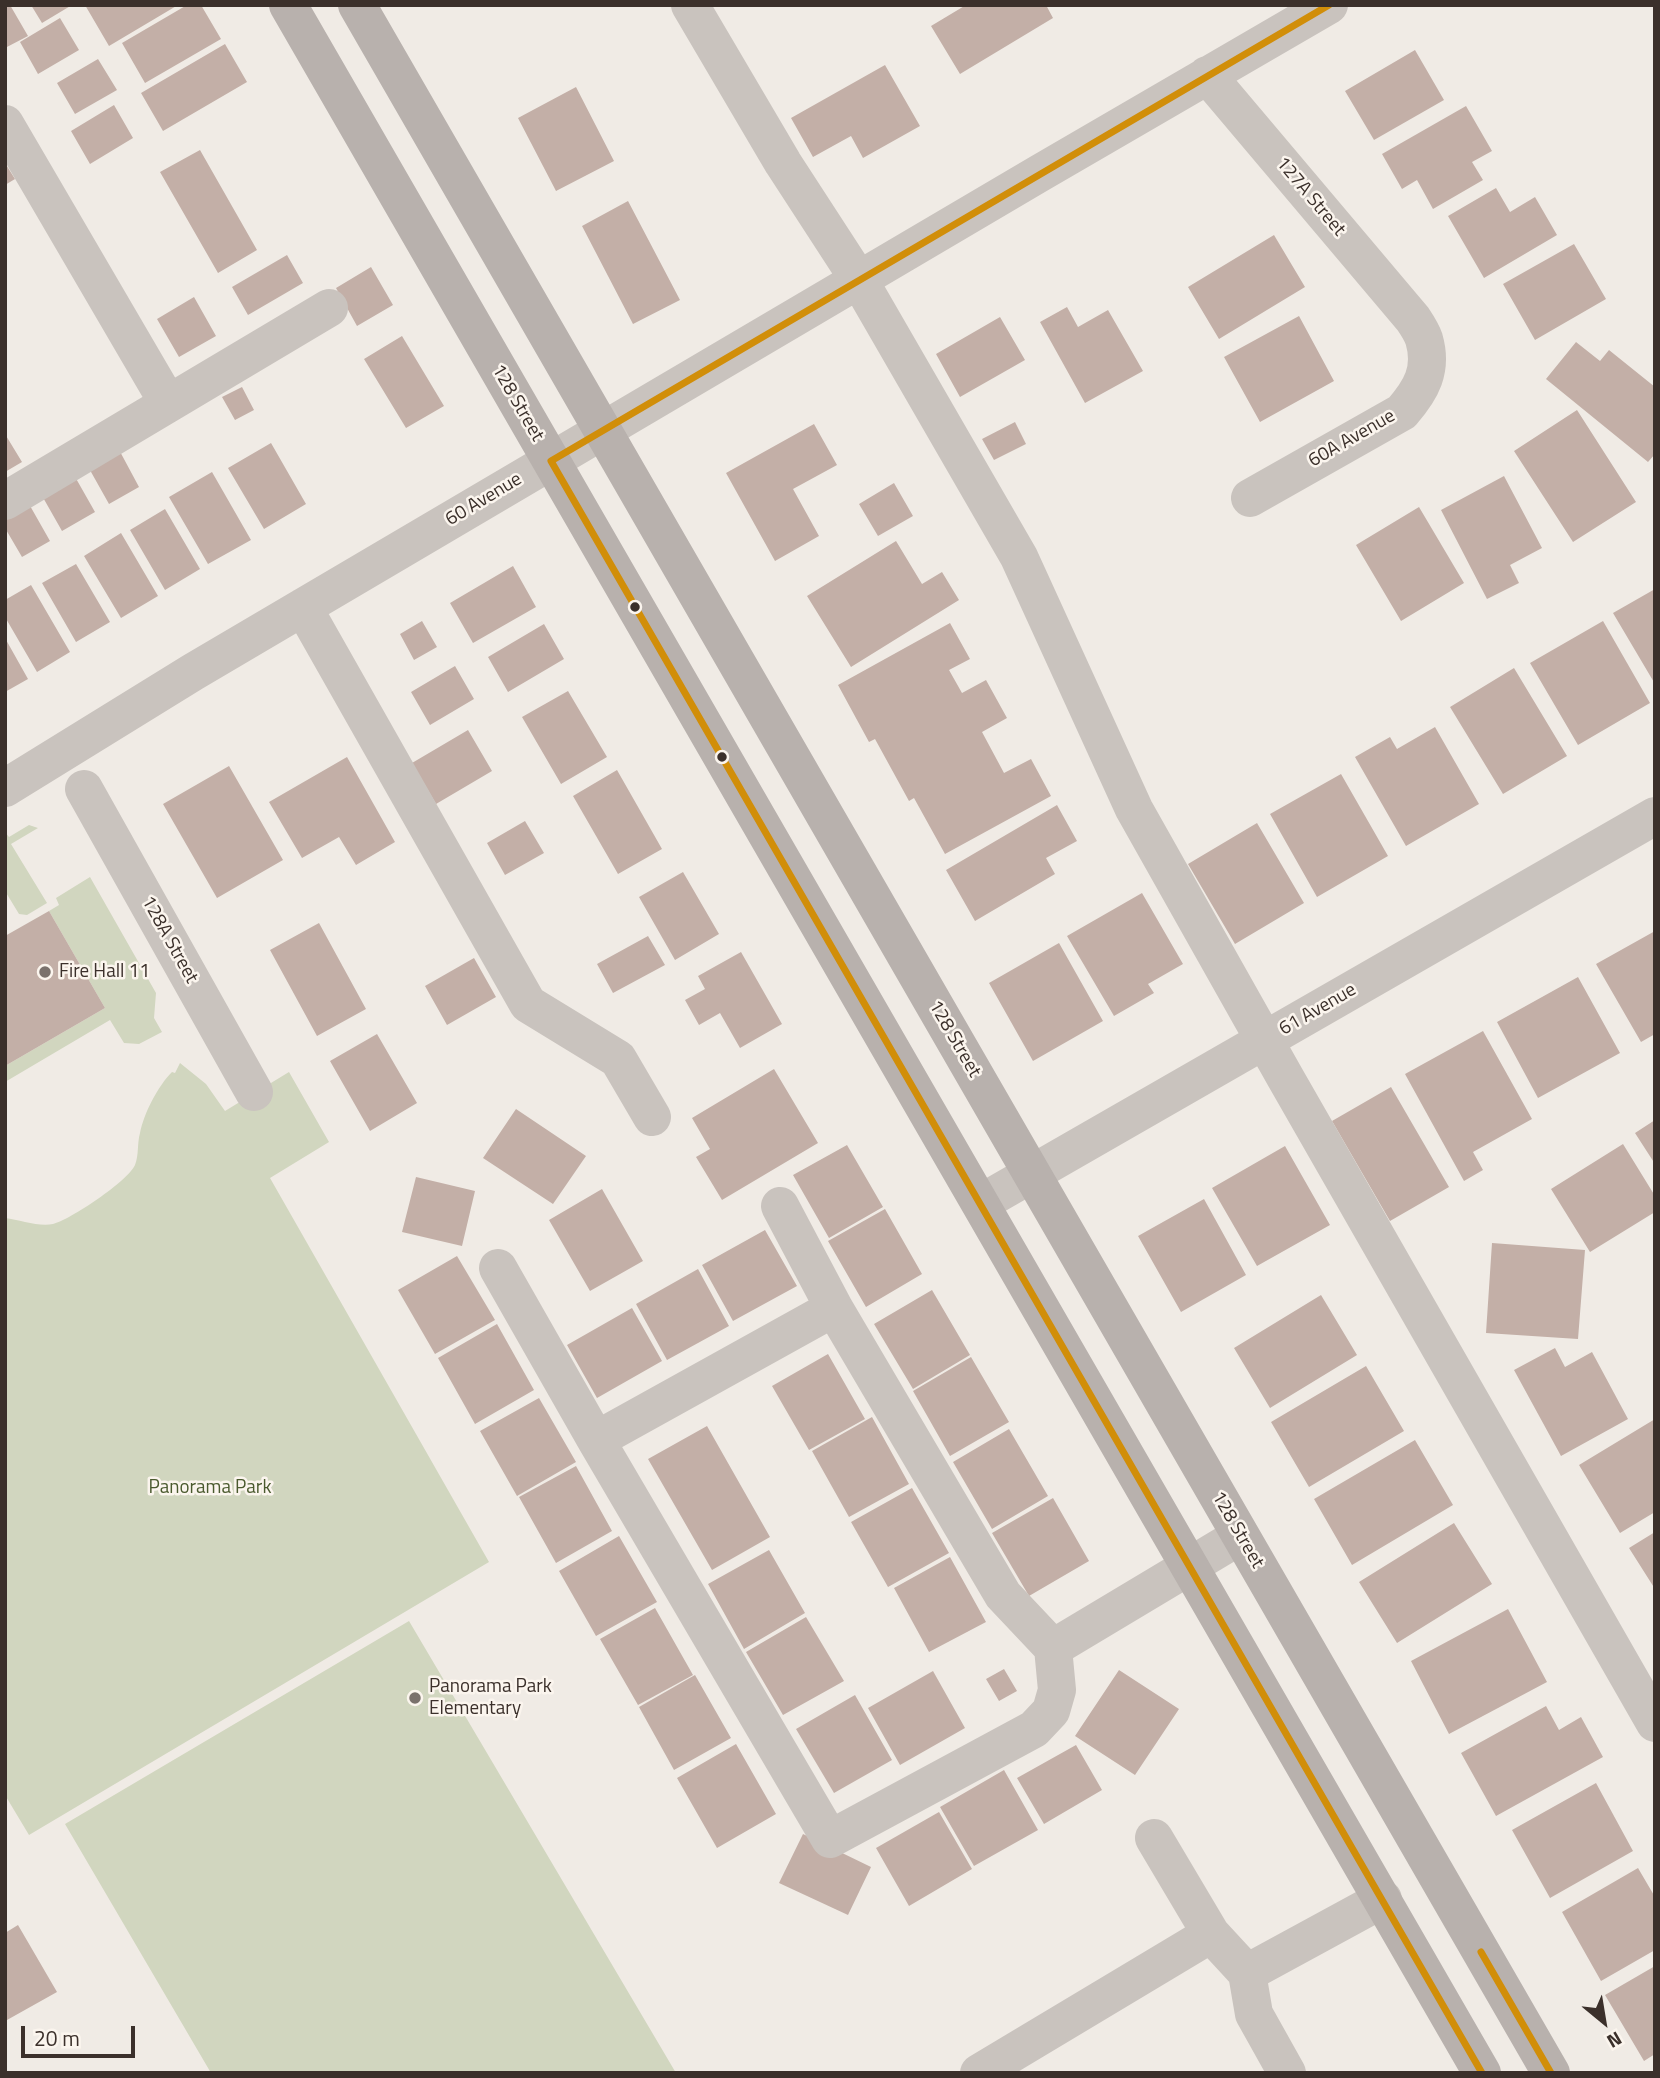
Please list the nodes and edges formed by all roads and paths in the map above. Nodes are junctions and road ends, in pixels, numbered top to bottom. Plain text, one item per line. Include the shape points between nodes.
1 (288, 5) edge
2 (357, 5) edge
3 (690, 5) edge
4 (1329, 5) edge
5 (1207, 75) junction
6 (5, 124) edge
7 (859, 280) junction
8 (329, 307) dead end
9 (1413, 319) joint
10 (168, 403) junction
11 (603, 430) junction
12 (551, 461) junction
13 (1250, 498) dead end
14 (5, 501) edge
15 (303, 607) junction
16 (5, 788) edge
17 (84, 789) dead end
18 (1655, 816) edge
19 (1264, 1041) junction
20 (254, 1092) dead end
21 (652, 1117) dead end
22 (1032, 1174) junction
23 (981, 1203) junction
24 (780, 1206) dead end
25 (498, 1268) dead end
26 (834, 1308) junction
27 (596, 1440) junction
28 (1240, 1536) junction
29 (1191, 1566) junction
30 (1053, 1648) junction
31 (1655, 1723) edge
32 (1154, 1838) dead end
33 (1383, 1899) junction
34 (1212, 1934) junction
35 (1247, 1973) junction
36 (1286, 2072) edge
37 (979, 2073) edge
38 (1482, 2073) edge
39 (1551, 2073) edge

1 - 12 main road, 128 Street
2 - 11 main road, 128 Street
3 - 7 street
4 - 5 street, 60 Avenue
5 - 7 street, 60 Avenue
5 - 9 street, 127A Street
6 - 10 street
7 - 11 street, 60 Avenue
7 - 19 street via 1019,556 1134,808
8 - 10 street
9 - 13 street, 60A Avenue via 1424,339 1427,367 1419,392 1402,412
10 - 14 street
11 - 12 street, 60 Avenue
11 - 22 main road, 128 Street
12 - 15 street, 60 Avenue
12 - 23 main road, 128 Street
15 - 16 street, 60 Avenue
15 - 21 street via 528,1004 618,1059
17 - 20 street, 128A Street
18 - 19 street, 61 Avenue
19 - 22 street, 61 Avenue
19 - 31 street
22 - 23 street, 61 Avenue
22 - 28 main road, 128 Street
23 - 29 main road, 128 Street
24 - 26 street
25 - 27 street
26 - 27 street
26 - 30 street via 1003,1595
27 - 30 street via 830,1839 1034,1729 1051,1711 1057,1690
28 - 29 street
28 - 39 main road, 128 Street
29 - 30 street
29 - 33 main road, 128 Street
32 - 34 street
33 - 35 street
33 - 38 main road, 128 Street
34 - 35 street
34 - 37 street
35 - 36 street via 1254,2014

